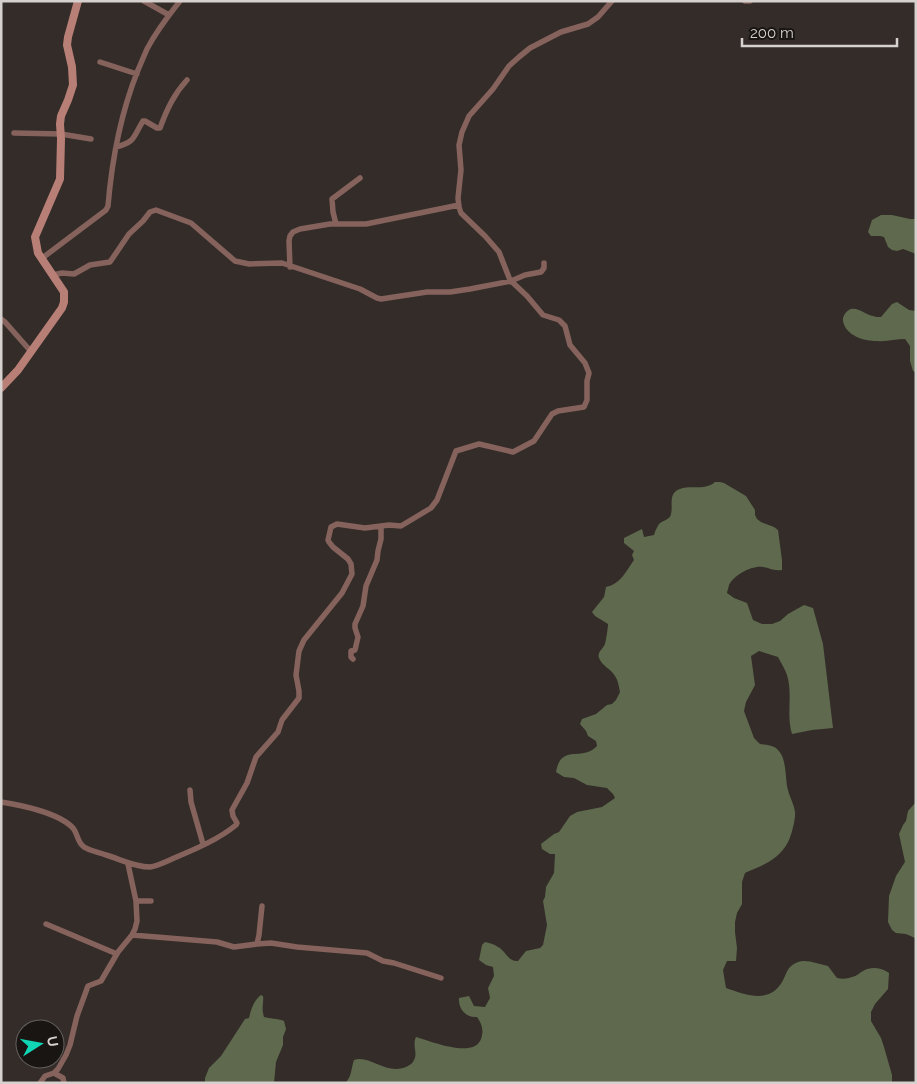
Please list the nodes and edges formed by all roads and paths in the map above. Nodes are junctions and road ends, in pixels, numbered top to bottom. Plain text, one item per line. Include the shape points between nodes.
1 (78, 1) edge
2 (144, 1) edge
3 (180, 1) edge
4 (612, 1) edge
5 (745, 1) edge
6 (750, 1) edge
7 (169, 15) junction
8 (100, 62) dead end
9 (137, 74) junction
10 (187, 80) dead end
11 (14, 133) dead end
12 (61, 134) junction
13 (91, 139) dead end
14 (116, 146) junction
15 (360, 178) dead end
16 (459, 205) junction
17 (336, 224) junction
18 (41, 259) junction
19 (544, 263) dead end
20 (290, 266) junction
21 (53, 275) junction
22 (511, 281) junction
23 (1, 319) edge
24 (32, 351) junction
25 (1, 388) edge
26 (381, 526) junction
27 (353, 659) dead end
28 (190, 790) dead end
29 (1, 802) edge
30 (203, 844) junction
31 (128, 864) junction
32 (136, 901) junction
33 (151, 901) dead end
34 (262, 906) dead end
35 (46, 924) dead end
36 (132, 935) junction
37 (257, 944) junction
38 (117, 954) junction
39 (441, 978) dead end
40 (54, 1073) junction
41 (40, 1083) edge
42 (64, 1083) edge

1 - 12 street via 67,46 73,85 61,116
2 - 7 street
3 - 7 street
4 - 16 street via 588,24 560,32 530,48 509,66 475,108 460,138
5 - 6 street
7 - 9 street via 147,49
8 - 9 street
9 - 14 street
10 - 14 street via 171,101 160,128 143,121 136,136
11 - 12 street
12 - 13 street
12 - 18 street via 59,184 35,238
14 - 18 street via 106,210
15 - 17 street via 332,199
16 - 17 street via 366,224
16 - 22 street via 462,213 499,252
17 - 20 street via 293,232 289,241
18 - 21 street
19 - 22 street via 541,272
20 - 21 street via 235,261 192,222 154,210 129,234 110,262 90,265 74,274
20 - 22 street via 381,299 450,292
21 - 24 street via 64,292 64,302
22 - 26 street via 543,315 559,320 565,326 570,345 589,373 584,407 552,414 534,441 513,452 479,444 456,451 431,508 401,526
23 - 24 street
24 - 25 street
26 - 27 street via 377,560 355,626 358,637 352,651
26 - 30 street via 365,528 337,524 331,527 328,540 348,559 352,574 304,640 296,675 300,697 282,720 278,732 256,757 247,783 232,810 236,825
28 - 30 street
29 - 31 street via 33,808 69,824 86,849
30 - 31 street via 156,866
31 - 32 street
32 - 33 street
32 - 36 street via 137,921
34 - 37 street
35 - 38 street
36 - 37 street via 217,942 234,947
36 - 38 street
37 - 39 street via 367,953 383,962
38 - 40 street via 101,981 88,986 68,1050
40 - 41 street via 45,1076
40 - 42 street

